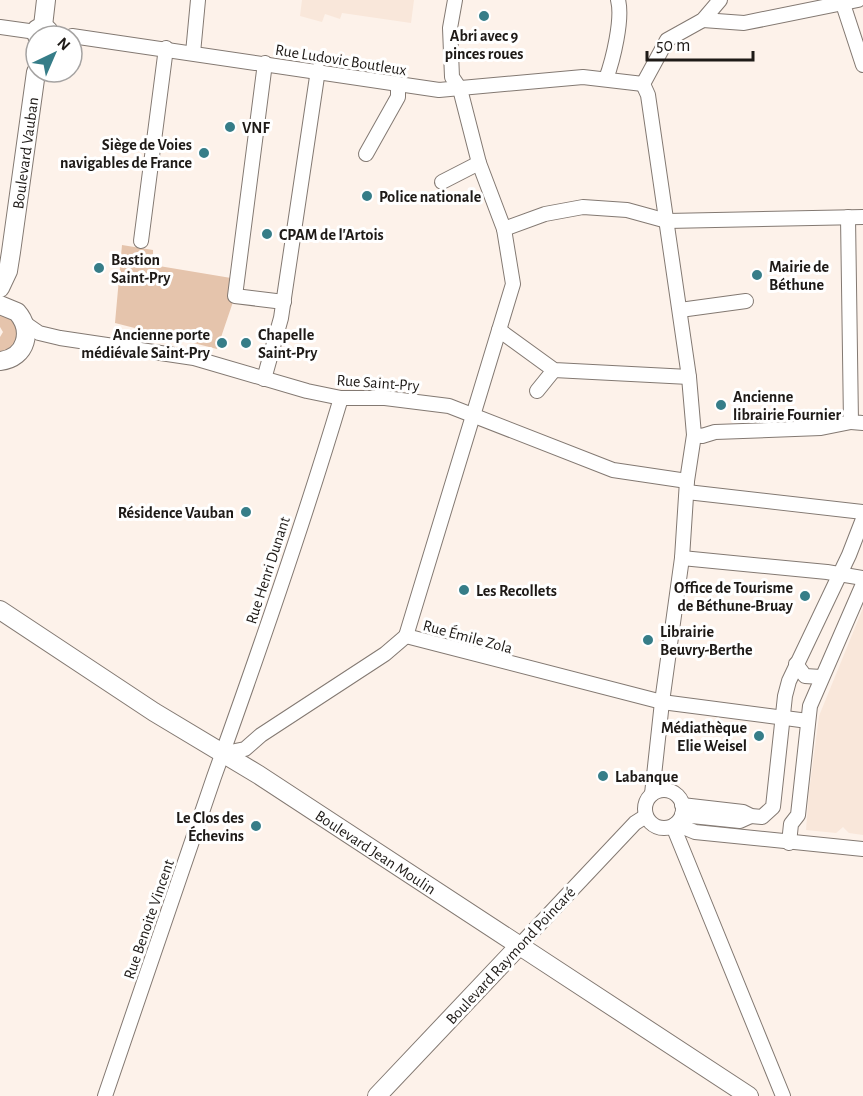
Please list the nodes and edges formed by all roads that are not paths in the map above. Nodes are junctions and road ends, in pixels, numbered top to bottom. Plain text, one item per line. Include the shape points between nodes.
1 (46, 0) edge
2 (198, 0) edge
3 (454, 0) edge
4 (618, 0) edge
5 (720, 0) edge
6 (858, 0) edge
7 (843, 4) junction
8 (703, 20) junction
9 (43, 24) edge
10 (0, 27) edge
11 (24, 30) edge
12 (84, 38) edge
13 (166, 48) junction
14 (193, 53) junction
15 (265, 63) junction
16 (863, 65) edge
17 (318, 70) junction
18 (606, 79) junction
19 (34, 84) edge
20 (643, 84) junction
21 (398, 85) junction
22 (460, 89) junction
23 (366, 154) dead end
24 (479, 163) junction
25 (442, 182) dead end
26 (848, 217) junction
27 (863, 217) edge
28 (668, 221) junction
29 (504, 229) junction
30 (141, 241) dead end
31 (8, 271) junction
32 (0, 288) edge
33 (746, 301) dead end
34 (284, 302) junction
35 (680, 310) junction
36 (14, 314) edge
37 (499, 330) junction
38 (60, 338) junction
39 (9, 360) edge
40 (554, 370) junction
41 (689, 377) junction
42 (264, 379) junction
43 (537, 391) dead end
44 (341, 398) junction
45 (473, 415) junction
46 (857, 422) edge
47 (694, 435) junction
48 (687, 487) junction
49 (863, 512) edge
50 (863, 519) edge
51 (682, 558) junction
52 (838, 574) junction
53 (863, 578) edge
54 (863, 584) edge
55 (0, 610) edge
56 (406, 636) junction
57 (796, 664) junction
58 (821, 676) junction
59 (662, 702) junction
60 (782, 718) junction
61 (808, 721) junction
62 (225, 753) junction
63 (652, 794) junction
64 (646, 816) junction
65 (678, 817) junction
66 (789, 843) junction
67 (863, 849) edge
68 (518, 946) junction
69 (105, 1096) edge
70 (377, 1096) edge
71 (749, 1096) edge
72 (783, 1096) edge

1 - 9 main road
2 - 14 street
3 - 22 street via 450,28 452,77
4 - 18 street via 616,34
5 - 8 street
6 - 7 street
7 - 8 street via 744,22
7 - 16 street
8 - 20 street via 673,35
10 - 11 street, Rue Ludovic Boutleux
12 - 13 street, Rue Ludovic Boutleux
13 - 14 street, Rue Ludovic Boutleux
13 - 30 street
14 - 15 street, Rue Ludovic Boutleux
15 - 17 street, Rue Ludovic Boutleux
15 - 34 street via 235,296
17 - 21 street, Rue Ludovic Boutleux
17 - 34 street
18 - 20 street, Rue Ludovic Boutleux
18 - 22 street, Rue Ludovic Boutleux via 583,77
19 - 31 main road, Boulevard Vauban
20 - 28 street
21 - 22 street, Rue Ludovic Boutleux
21 - 23 street via 398,97
22 - 24 street
24 - 25 street
24 - 29 street
26 - 27 street
26 - 28 street
26 - 46 street
28 - 29 street via 627,210 583,207 545,214
28 - 35 street
29 - 37 street via 513,284
31 - 32 main road, Boulevard Vauban
31 - 36 main road, Boulevard Vauban
33 - 35 street
34 - 42 street
35 - 41 street
36 - 38 street, Rue Saint-Pry via 39,333
36 - 39 main road via 27,337
37 - 40 street
37 - 45 street
38 - 39 street, Rue Saint-Pry
38 - 42 street, Rue Saint-Pry via 194,358
40 - 41 street
40 - 43 street
41 - 47 street
42 - 44 street, Rue Saint-Pry
44 - 45 street, Rue Saint-Pry via 419,401
44 - 62 street, Rue Henri Dunant via 236,709
45 - 48 street, Rue Saint-Pry via 613,470
45 - 56 street
46 - 47 street via 821,428
47 - 48 street
48 - 49 street, Rue Saint-Pry
48 - 51 street
50 - 52 street
51 - 52 street
51 - 59 street
52 - 53 street
52 - 57 street
54 - 58 street
55 - 62 main road, Boulevard Jean Moulin via 154,712
56 - 59 street, Rue Émile Zola
56 - 62 street, Rue Émile Zola via 245,749
57 - 58 street via 805,676
57 - 60 street via 784,696
58 - 61 street
59 - 60 street, Rue Émile Zola
59 - 63 street
60 - 61 street, Rue Émile Zola
60 - 65 street via 776,799 768,812 762,817 743,812
61 - 66 street via 798,815 791,824
62 - 68 main road, Boulevard Jean Moulin
62 - 69 street, Rue Benoite Vincent
63 - 64 street via 645,804
63 - 65 street via 672,792
64 - 65 street via 657,827
64 - 68 street, Boulevard Raymond Poincaré
65 - 66 street via 695,832
65 - 72 street
66 - 67 street
68 - 70 main road, Boulevard Raymond Poincaré
68 - 71 main road, Boulevard Jean Moulin

